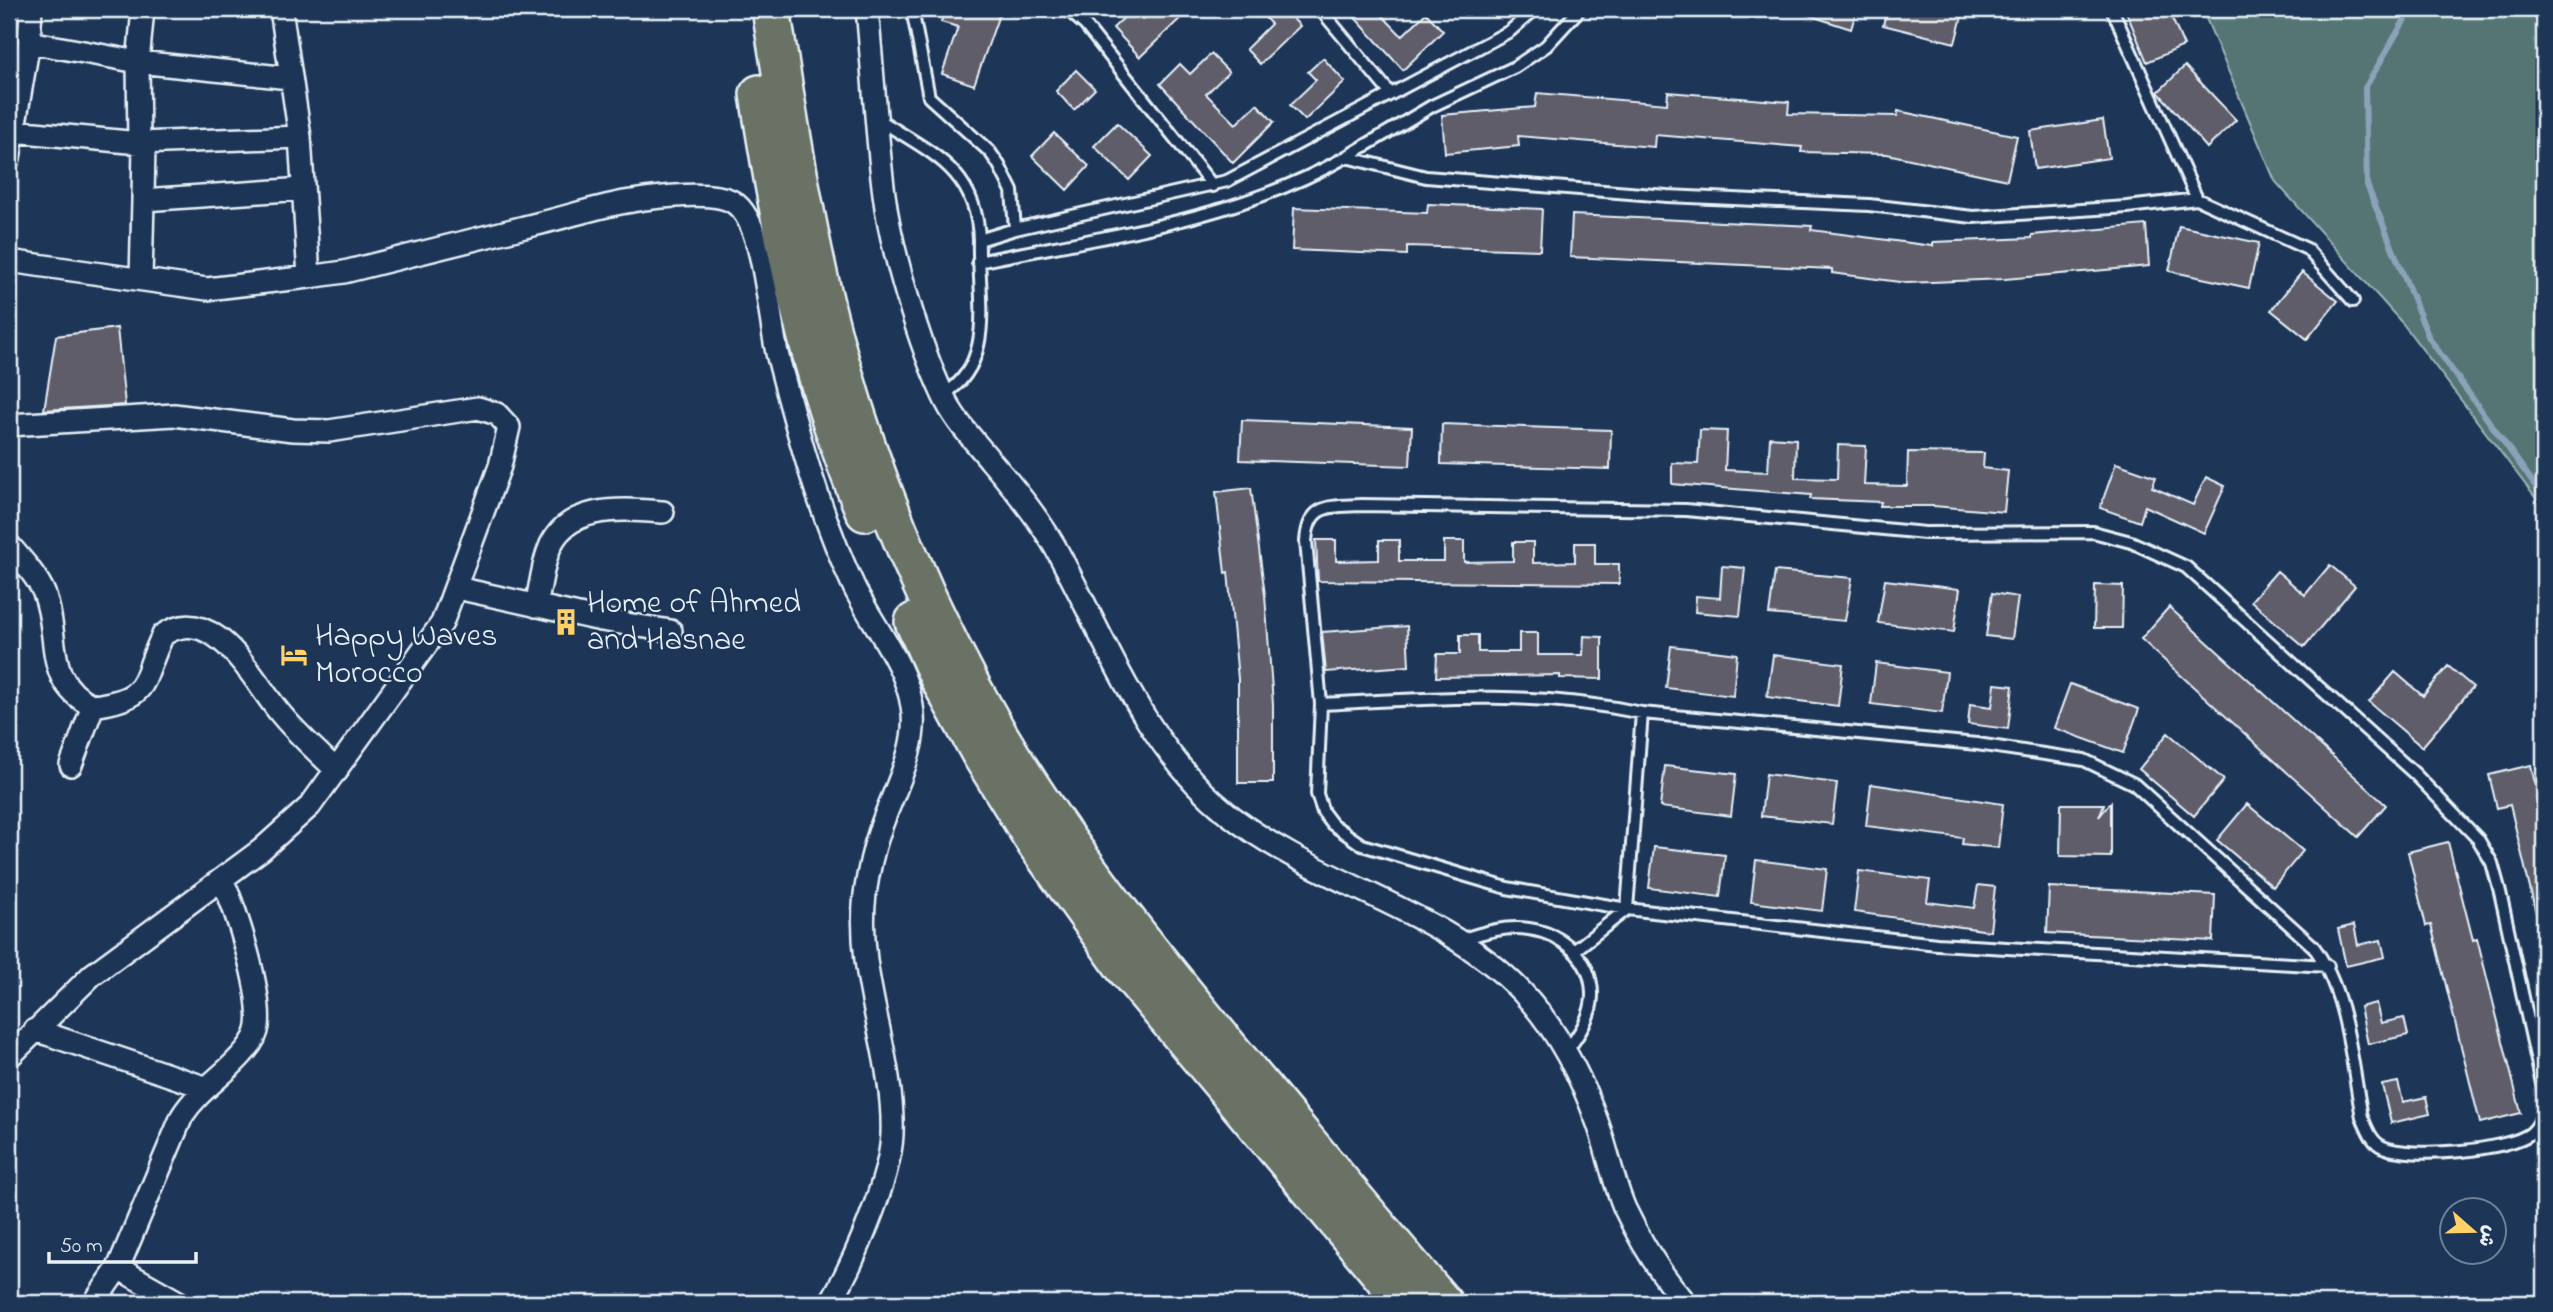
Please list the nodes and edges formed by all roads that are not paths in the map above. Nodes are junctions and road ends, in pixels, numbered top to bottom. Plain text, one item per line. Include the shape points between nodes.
1 (31, 9) edge
2 (143, 9) edge
3 (281, 9) edge
4 (746, 9) edge
5 (771, 9) edge
6 (867, 9) edge
7 (912, 9) edge
8 (1067, 9) edge
9 (1320, 9) edge
10 (1535, 9) edge
11 (1580, 9) edge
12 (2112, 9) edge
13 (29, 42) junction
14 (138, 62) junction
15 (290, 78) junction
16 (1390, 93) junction
17 (878, 118) junction
18 (14, 131) junction
19 (300, 137) junction
20 (142, 143) junction
21 (1346, 157) junction
22 (9, 158) edge
23 (1213, 186) junction
24 (303, 189) junction
25 (2197, 199) junction
26 (143, 200) junction
27 (1015, 229) junction
28 (979, 240) junction
29 (9, 261) edge
30 (978, 262) junction
31 (309, 277) junction
32 (141, 279) junction
33 (2353, 301) dead end
34 (943, 395) junction
35 (9, 425) edge
36 (663, 512) dead end
37 (9, 545) edge
38 (457, 588) junction
39 (536, 606) junction
40 (671, 631) dead end
41 (1321, 704) junction
42 (93, 706) junction
43 (1642, 713) junction
44 (71, 765) dead end
45 (337, 771) junction
46 (222, 879) junction
47 (1627, 909) junction
48 (1459, 940) junction
49 (1575, 950) junction
50 (2328, 966) junction
51 (35, 1030) junction
52 (1566, 1052) junction
53 (9, 1057) edge
54 (204, 1087) junction
55 (2544, 1093) edge
56 (2544, 1110) edge
57 (118, 1268) junction
58 (94, 1303) edge
59 (180, 1303) edge
60 (830, 1303) edge
61 (1405, 1303) edge
62 (1443, 1303) edge
63 (1686, 1303) edge

1 - 13 street
2 - 14 street
3 - 15 street
4 - 61 highway via 784,235 830,417 863,506 939,678 1035,842 1124,967
5 - 62 highway via 811,253 841,363 908,552 950,642 996,730 1059,830 1150,954
6 - 17 street
7 - 27 lane via 929,97 999,165 1016,205
8 - 23 lane via 1085,25
9 - 16 lane
10 - 16 lane via 1510,31
11 - 21 lane via 1546,46 1515,67 1432,106
12 - 25 lane
13 - 14 street
13 - 18 street
14 - 15 street
14 - 20 street
15 - 19 street
16 - 23 lane
17 - 28 lane via 943,161 962,180 974,200
17 - 34 street via 884,198 908,295
18 - 20 street
18 - 22 street
19 - 20 street
19 - 24 street
20 - 26 street
21 - 25 lane via 1426,177 1667,196 1869,205 1973,216 2127,208
21 - 30 lane via 1232,208
23 - 27 lane
24 - 26 street
24 - 31 street
25 - 33 lane via 2307,249
26 - 32 street
27 - 28 lane
28 - 30 lane
29 - 32 street
30 - 34 lane via 978,350 966,377
31 - 32 street via 207,289
31 - 60 street via 631,201 705,196 726,199 747,215 762,267 777,353 816,486 854,587 905,679 913,707 909,747 879,833 864,899 869,984 892,1135 877,1193
34 - 48 street via 958,422 1014,488 1056,548 1154,733 1198,788 1258,837
35 - 38 street via 174,415 330,432 487,409 504,418 509,437
36 - 39 street via 601,511 564,527 548,552
37 - 42 street via 43,593 67,689
38 - 39 street
38 - 45 street via 442,623
39 - 40 street
41 - 43 lane via 1541,697
41 - 47 lane via 1317,794 1323,811 1347,835 1371,848 1474,879
41 - 55 lane via 1306,541 1311,518 1325,508 1478,504 1686,510 1925,533 2093,532 2131,542 2186,567 2213,590 2396,756 2478,839 2492,863 2500,891
42 - 44 street
42 - 45 street via 136,694 144,686 163,635 194,627 210,633 241,658 279,713
43 - 47 lane
43 - 50 lane via 1977,744 2084,760 2134,784 2169,813 2305,938
45 - 46 street via 292,826
46 - 51 street via 127,947
46 - 54 street via 238,914 257,1002 258,1030 239,1058
47 - 49 lane
47 - 50 lane via 1937,944
48 - 49 lane via 1527,928 1549,933
48 - 52 street via 1525,996
49 - 52 lane via 1593,995 1580,1033
50 - 56 lane via 2362,1117 2380,1146 2413,1153 2492,1147 2532,1133
51 - 53 street
51 - 54 street
52 - 63 street via 1600,1127 1625,1207 1666,1281
54 - 57 street via 182,1116
57 - 58 street
57 - 59 street

